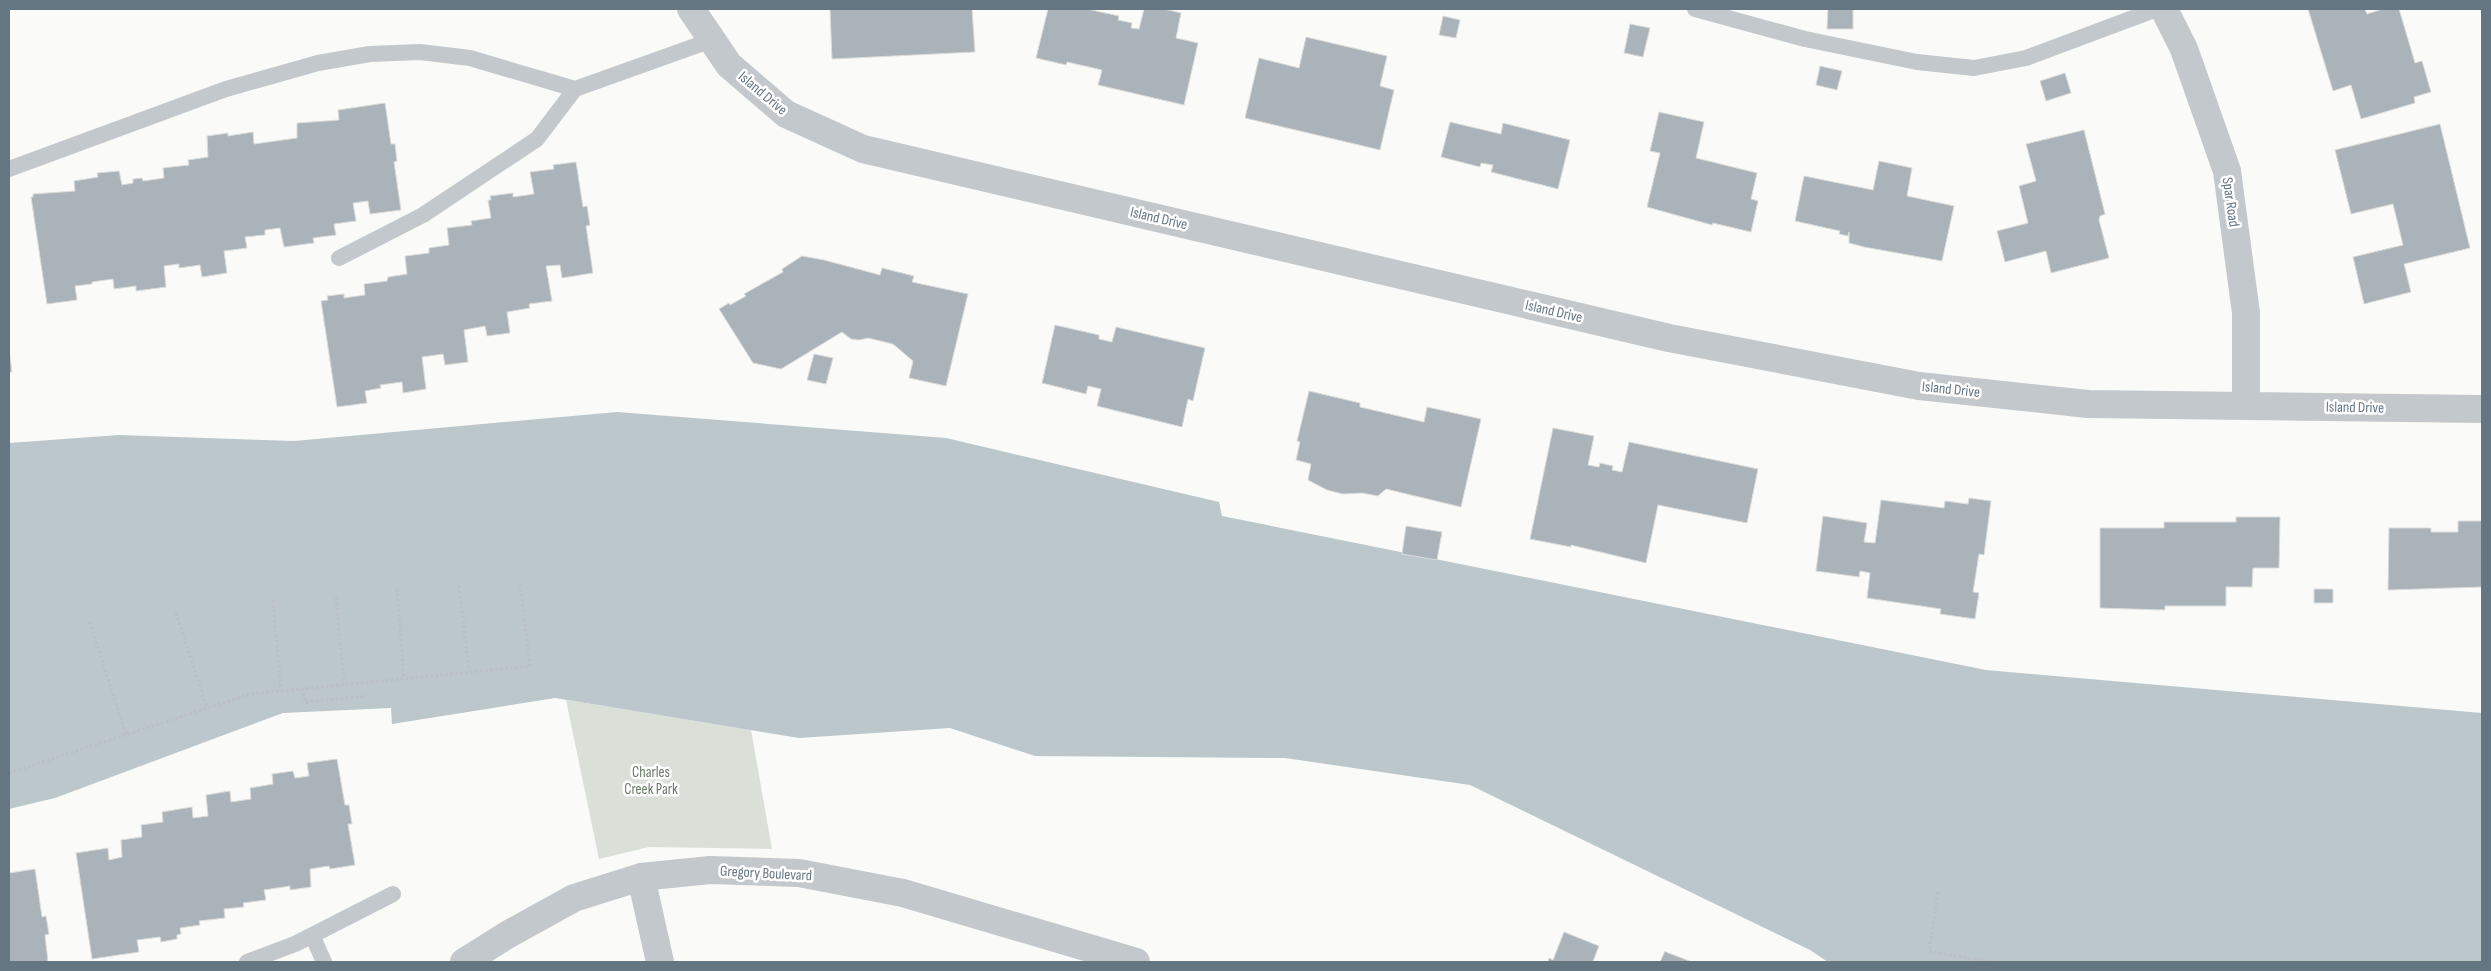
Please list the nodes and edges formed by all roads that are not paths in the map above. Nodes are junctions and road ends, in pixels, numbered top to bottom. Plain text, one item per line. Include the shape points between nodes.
1 (691, 9) edge
2 (1695, 9) edge
3 (2157, 9) edge
4 (2164, 9) edge
5 (712, 40) junction
6 (575, 89) junction
7 (9, 169) edge
8 (339, 258) dead end
9 (2246, 406) junction
10 (2482, 409) edge
11 (641, 877) junction
12 (393, 894) dead end
13 (312, 935) junction
14 (247, 962) edge
15 (324, 962) edge
16 (464, 962) edge
17 (660, 962) edge
18 (1136, 962) edge

1 - 5 street, Island Drive
2 - 3 lane via 1805,39 1917,62 1974,68 2026,58
4 - 9 street, Spar Road via 2184,49 2227,171 2246,314
5 - 6 lane
5 - 9 street, Island Drive via 729,65 786,114 863,149 1669,338 1919,386 2088,404
6 - 7 lane via 470,58 420,52 370,54 318,63 226,89
6 - 8 lane via 537,139 424,216
9 - 10 street, Island Drive
11 - 16 street, Gregory Boulevard via 574,898
11 - 17 street
11 - 18 street, Gregory Boulevard via 710,870 799,873 903,893
12 - 13 lane
13 - 14 lane
13 - 15 lane

